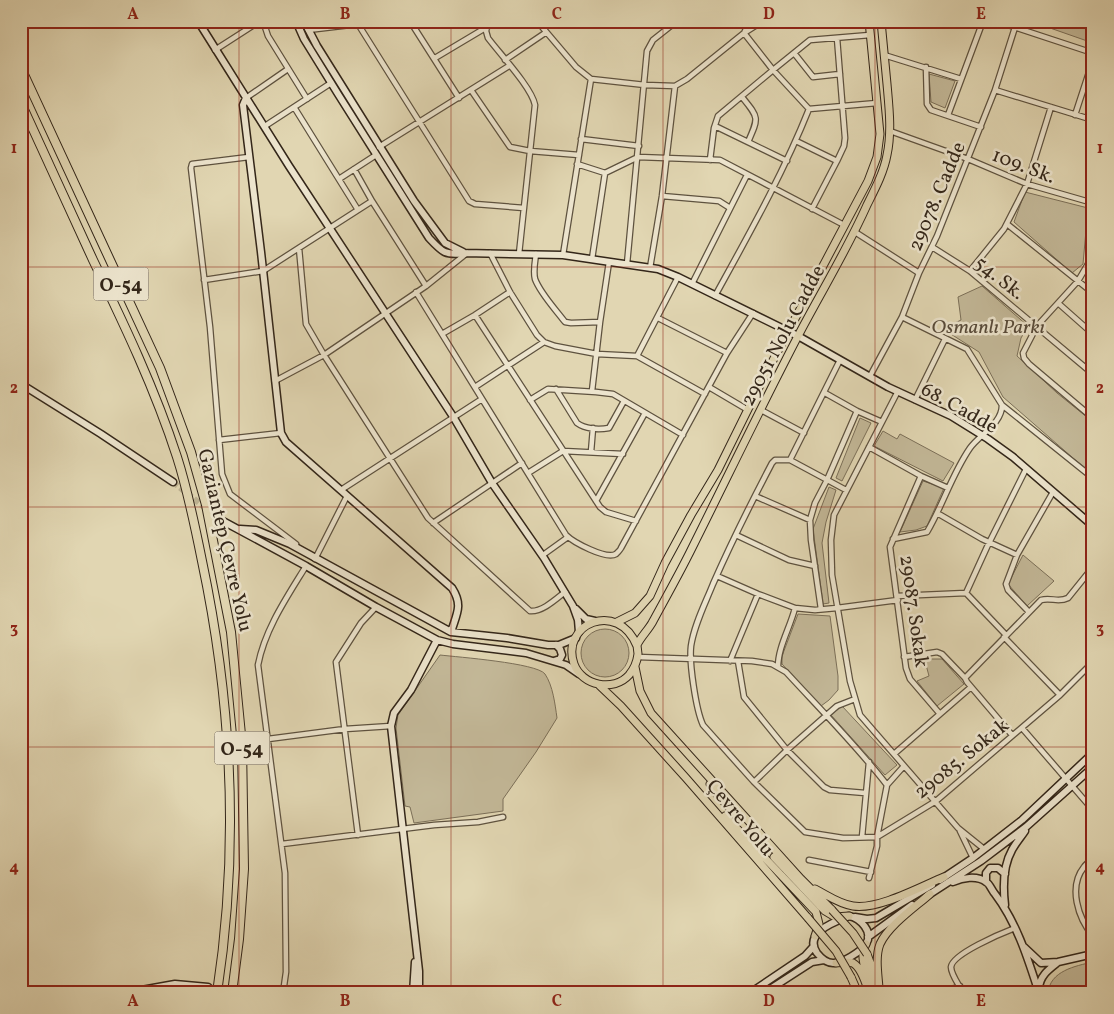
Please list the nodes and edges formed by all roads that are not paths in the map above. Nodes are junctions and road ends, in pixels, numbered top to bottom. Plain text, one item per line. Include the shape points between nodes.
1 (198, 21) edge
2 (262, 21) edge
3 (296, 21) edge
4 (304, 21) edge
5 (384, 21) edge
6 (410, 21) edge
7 (496, 21) edge
8 (537, 21) edge
9 (677, 21) edge
10 (753, 21) edge
11 (763, 21) edge
12 (869, 21) edge
13 (882, 21) edge
14 (983, 21) edge
15 (996, 21) edge
16 (1018, 21) edge
17 (358, 24) junction
18 (488, 24) edge
19 (1015, 28) junction
20 (308, 30) junction
21 (545, 32) junction
22 (744, 33) junction
23 (870, 36) junction
24 (837, 38) junction
25 (215, 50) junction
26 (794, 53) junction
27 (1093, 53) edge
28 (884, 55) junction
29 (435, 58) junction
30 (505, 60) junction
31 (1093, 60) edge
32 (509, 66) junction
33 (21, 68) edge
34 (926, 68) junction
35 (288, 69) junction
36 (773, 70) junction
37 (840, 74) junction
38 (591, 79) junction
39 (962, 79) junction
40 (331, 83) junction
41 (645, 85) junction
42 (675, 86) junction
43 (471, 90) junction
44 (996, 90) junction
45 (742, 97) junction
46 (246, 98) junction
47 (459, 98) junction
48 (307, 99) junction
49 (21, 103) edge
50 (877, 103) junction
51 (844, 106) junction
52 (294, 107) junction
53 (1051, 107) junction
54 (809, 109) junction
55 (948, 115) junction
56 (1075, 115) junction
57 (1093, 120) edge
58 (420, 122) junction
59 (264, 126) junction
60 (715, 126) junction
61 (981, 128) junction
62 (890, 132) junction
63 (581, 139) junction
64 (796, 141) junction
65 (748, 142) junction
66 (639, 146) junction
67 (379, 147) junction
68 (530, 151) junction
69 (376, 155) junction
70 (579, 155) junction
71 (638, 156) junction
72 (248, 157) junction
73 (666, 158) junction
74 (968, 159) junction
75 (710, 160) junction
76 (787, 161) junction
77 (837, 161) junction
78 (577, 164) junction
79 (354, 169) junction
80 (605, 172) junction
81 (747, 175) junction
82 (339, 179) junction
83 (1027, 184) junction
84 (773, 189) junction
85 (662, 196) junction
86 (372, 201) junction
87 (1093, 203) edge
88 (524, 208) junction
89 (730, 208) junction
90 (812, 209) junction
91 (358, 210) junction
92 (1006, 224) junction
93 (844, 226) junction
94 (330, 228) junction
95 (855, 232) junction
96 (932, 247) junction
97 (299, 248) junction
98 (466, 253) junction
99 (490, 253) junction
100 (519, 254) junction
101 (536, 254) junction
102 (563, 255) junction
103 (592, 259) junction
104 (609, 262) junction
105 (627, 264) junction
106 (650, 268) junction
107 (263, 271) junction
108 (970, 271) junction
109 (919, 273) junction
110 (678, 277) junction
111 (204, 280) junction
112 (1078, 280) junction
113 (692, 284) junction
114 (426, 286) junction
115 (416, 292) junction
116 (510, 292) junction
117 (1093, 293) edge
118 (715, 296) junction
119 (1058, 303) junction
120 (386, 313) junction
121 (752, 313) junction
122 (475, 315) junction
123 (902, 317) junction
124 (658, 318) junction
125 (600, 322) junction
126 (1037, 326) junction
127 (788, 332) junction
128 (442, 334) junction
129 (1093, 334) edge
130 (798, 336) junction
131 (945, 339) junction
132 (544, 342) junction
133 (597, 354) junction
134 (727, 354) junction
135 (324, 355) junction
136 (637, 356) junction
137 (840, 360) junction
138 (508, 366) junction
139 (1093, 374) edge
140 (870, 376) junction
141 (275, 381) junction
142 (21, 384) edge
143 (475, 387) junction
144 (709, 387) junction
145 (556, 389) junction
146 (592, 391) junction
147 (898, 391) junction
148 (825, 393) junction
149 (705, 394) junction
150 (482, 399) junction
151 (530, 400) junction
152 (915, 400) junction
153 (624, 401) junction
154 (1002, 405) junction
155 (748, 410) junction
156 (761, 410) junction
157 (857, 411) junction
158 (645, 413) junction
159 (454, 418) junction
160 (1093, 418) edge
161 (882, 422) junction
162 (593, 428) junction
163 (281, 433) junction
164 (804, 433) junction
165 (683, 435) junction
166 (983, 436) junction
167 (220, 440) junction
168 (868, 447) junction
169 (563, 451) junction
170 (591, 452) junction
171 (622, 454) junction
172 (391, 458) junction
173 (790, 460) junction
174 (522, 463) junction
175 (1026, 469) junction
176 (528, 473) junction
177 (921, 476) junction
178 (1093, 478) edge
179 (827, 480) junction
180 (173, 482) tunnel mouth
181 (492, 482) junction
182 (948, 488) junction
183 (341, 490) junction
184 (846, 490) junction
185 (1053, 492) junction
186 (347, 496) junction
187 (755, 496) junction
188 (596, 501) junction
189 (937, 513) junction
190 (219, 518) tunnel mouth
191 (810, 520) junction
192 (636, 521) junction
193 (433, 523) junction
194 (1093, 526) edge
195 (239, 529) junction
196 (736, 535) junction
197 (568, 538) junction
198 (893, 539) junction
199 (989, 542) junction
200 (542, 555) junction
201 (1017, 555) junction
202 (315, 559) junction
203 (306, 566) junction
204 (815, 566) junction
205 (1093, 567) edge
206 (717, 576) junction
207 (565, 592) junction
208 (966, 593) junction
209 (758, 594) junction
210 (898, 598) junction
211 (573, 606) junction
212 (376, 607) junction
213 (795, 608) junction
214 (837, 608) junction
215 (821, 609) junction
216 (1029, 612) junction
217 (595, 622) junction
218 (617, 622) junction
219 (451, 632) junction
220 (578, 635) junction
221 (1005, 636) junction
222 (437, 640) junction
223 (556, 645) junction
224 (637, 646) junction
225 (638, 656) junction
226 (904, 657) junction
227 (691, 658) junction
228 (554, 661) junction
229 (730, 661) junction
230 (738, 661) junction
231 (1093, 662) edge
232 (635, 667) junction
233 (778, 667) junction
234 (580, 675) junction
235 (965, 678) junction
236 (598, 685) junction
237 (971, 687) junction
238 (1060, 695) junction
239 (855, 699) junction
240 (940, 714) junction
241 (826, 716) junction
242 (391, 726) junction
243 (1022, 728) junction
244 (345, 729) junction
245 (1012, 735) junction
246 (268, 740) junction
247 (787, 750) junction
248 (1093, 753) edge
249 (894, 754) junction
250 (666, 757) junction
251 (869, 762) junction
252 (904, 766) junction
253 (1093, 767) edge
254 (701, 770) junction
255 (754, 782) junction
256 (1070, 782) junction
257 (887, 785) junction
258 (865, 793) junction
259 (936, 802) junction
260 (1093, 810) edge
261 (503, 816) dead end
262 (1028, 826) junction
263 (958, 828) junction
264 (402, 829) junction
265 (358, 835) junction
266 (862, 837) junction
267 (877, 837) junction
268 (282, 844) junction
269 (984, 849) junction
270 (973, 858) junction
271 (1093, 859) edge
272 (809, 860) dead end
273 (870, 872) junction
274 (1005, 874) junction
275 (869, 878) dead end
276 (944, 881) junction
277 (986, 882) junction
278 (805, 883) junction
279 (930, 894) junction
280 (1005, 907) junction
281 (852, 917) junction
282 (1015, 928) junction
283 (815, 936) junction
284 (1093, 936) edge
285 (867, 941) junction
286 (1023, 945) junction
287 (814, 946) junction
288 (416, 954) junction
289 (1093, 954) edge
290 (824, 960) junction
291 (1058, 962) junction
292 (836, 963) junction
293 (960, 986) junction
294 (208, 988) tunnel mouth
295 (242, 990) dead end
296 (139, 991) edge
297 (878, 991) edge
298 (255, 992) edge
299 (751, 992) edge
300 (1039, 992) edge
301 (125, 993) edge
302 (217, 993) edge
303 (232, 993) edge
304 (267, 993) edge
305 (283, 993) edge
306 (413, 993) edge
307 (419, 993) edge
308 (764, 993) edge
309 (858, 993) edge
310 (869, 993) edge
311 (940, 993) edge
312 (963, 993) edge

1 - 25 street
2 - 25 street
2 - 35 street
3 - 40 street, 68. Cadde
4 - 20 street
5 - 17 street
6 - 29 street
7 - 18 street
8 - 21 street
9 - 41 street via 653,40 647,51
10 - 22 street
11 - 22 street
12 - 23 main road, 29051 Nolu Cadde
13 - 28 main road, 29051 Nolu Cadde
14 - 39 street
15 - 19 street
16 - 19 street, 29078. Cadde
17 - 20 street
17 - 58 street
18 - 29 street
18 - 30 street via 488,38
19 - 27 street
19 - 44 street, 29078. Cadde
20 - 67 street
21 - 30 street
21 - 38 street
22 - 36 street
22 - 42 street
23 - 24 street
23 - 50 main road, 29051 Nolu Cadde
24 - 26 street via 810,40
24 - 37 street
25 - 46 street
26 - 36 street
26 - 37 street via 814,76
28 - 34 street
28 - 62 main road, 29051 Nolu Cadde
29 - 47 street
30 - 32 street
31 - 56 street
32 - 43 street
32 - 68 street via 534,98
33 - 303 highway, Gaziantep Çevre Yolu / O-54 via 160,368 191,452 206,505 231,632 242,745 244,869
34 - 39 street
34 - 55 street via 928,107
35 - 46 street
35 - 48 street
36 - 45 street
36 - 54 street
37 - 51 street
38 - 41 street
38 - 63 street
39 - 55 street
40 - 48 street
40 - 69 street, 68. Cadde
41 - 42 street
41 - 66 street
42 - 73 street
43 - 47 street
43 - 68 street via 510,147
44 - 53 street
44 - 61 street, 29078. Cadde
45 - 60 street via 718,116
45 - 65 street via 756,120
46 - 59 street
46 - 72 street via 243,105
47 - 58 street
48 - 52 street
49 - 302 highway, Gaziantep Çevre Yolu / O-54 via 146,374 177,457 191,509 216,635 227,745 229,898
50 - 51 street
50 - 93 main road, 29051 Nolu Cadde via 880,134 877,157
51 - 54 street
51 - 77 street via 844,146
52 - 59 street
52 - 82 street
53 - 56 street
53 - 83 street
54 - 64 street
55 - 61 street
56 - 57 street
58 - 67 street
58 - 88 street via 469,201
59 - 94 street
60 - 65 street
60 - 75 street
61 - 74 street, 29078. Cadde
62 - 74 street, 109. Sk.
62 - 95 main road, 29051 Nolu Cadde via 887,155 877,184
63 - 66 street
63 - 70 street
64 - 76 street
64 - 77 street
65 - 76 street
66 - 71 street
67 - 98 street via 441,239
68 - 70 street
68 - 88 street
69 - 79 street
69 - 98 street, 68. Cadde via 438,248 452,255
70 - 78 street
71 - 73 street
71 - 80 street
71 - 105 street
72 - 107 street
72 - 111 street via 192,164
73 - 75 street
73 - 85 street
74 - 83 street, 109. Sk.
74 - 96 street, 29078. Cadde
75 - 81 street via 720,160
76 - 84 street
77 - 90 street
78 - 80 street
78 - 102 street
79 - 82 street
79 - 86 street
80 - 103 street
81 - 84 street
81 - 89 street
82 - 91 street
83 - 87 street, 109. Sk.
83 - 92 street
84 - 90 street
84 - 118 street
85 - 89 street via 719,201
85 - 106 street
86 - 91 street
86 - 114 street
87 - 112 street via 1093,247
88 - 100 street
89 - 113 street
90 - 93 street
91 - 94 street
92 - 108 street
92 - 112 street
93 - 127 main road, 29051 Nolu Cadde
94 - 97 street
94 - 120 street
95 - 109 street
95 - 130 main road, 29051 Nolu Cadde
96 - 108 street, 54. Sk.
96 - 109 street, 29078. Cadde
97 - 107 street
97 - 135 street via 305,320
98 - 99 street, 68. Cadde
98 - 114 street
99 - 100 street, 68. Cadde
99 - 116 street
100 - 101 street, 68. Cadde
101 - 102 street, 68. Cadde
101 - 125 street via 534,272 538,286 565,322
102 - 103 street, 68. Cadde
103 - 104 street, 68. Cadde
104 - 105 street, 68. Cadde
104 - 125 street
105 - 106 street, 68. Cadde
106 - 110 street, 68. Cadde
107 - 111 street
107 - 141 street
108 - 126 street, 54. Sk.
109 - 123 street, 29078. Cadde
110 - 113 street, 68. Cadde
110 - 124 street
111 - 167 street
112 - 117 street
112 - 119 street
113 - 118 street, 68. Cadde
114 - 115 street
115 - 120 street
115 - 128 street
116 - 122 street
116 - 132 street
118 - 121 street, 68. Cadde
119 - 126 street
119 - 129 street
120 - 135 street
120 - 159 street
121 - 127 street, 68. Cadde
121 - 134 street
122 - 128 street
122 - 138 street
123 - 131 street
123 - 140 street, 29078. Cadde
124 - 134 street
124 - 136 street
125 - 133 street
126 - 139 street, 54. Sk.
126 - 160 street via 1023,353 1024,358
127 - 130 street, 68. Cadde
127 - 155 main road, 29051 Nolu Cadde
128 - 143 street
130 - 137 street, 68. Cadde
130 - 156 main road, 29051 Nolu Cadde
131 - 152 street
131 - 154 street via 967,349
132 - 133 street
132 - 138 street
133 - 136 street
133 - 146 street
134 - 144 street
135 - 141 street
135 - 172 street
136 - 149 street
137 - 140 street, 68. Cadde
137 - 148 street
138 - 143 street
138 - 151 street
140 - 147 street, 68. Cadde
141 - 163 street
142 - 180 street
143 - 150 street
144 - 149 street
144 - 155 street
145 - 146 street
145 - 151 street via 548,389
145 - 162 street via 577,423
146 - 153 street via 613,394
147 - 152 street, 68. Cadde
147 - 161 street
148 - 157 street
148 - 164 street
149 - 165 street
150 - 159 street
150 - 174 street
151 - 169 street
152 - 166 street, 68. Cadde via 951,416
153 - 158 street
153 - 162 street via 609,428
154 - 166 street via 1002,412
154 - 178 street
155 - 218 main road, 29051 Nolu Cadde via 650,596 635,613
156 - 164 street
156 - 224 main road, 29051 Nolu Cadde via 678,575
157 - 161 street
157 - 179 street
158 - 165 street
158 - 171 street
159 - 172 street
159 - 181 street
161 - 168 street
162 - 170 street
163 - 167 street
163 - 183 street via 286,442
164 - 173 street
165 - 192 street
166 - 175 street, 68. Cadde
166 - 182 street via 969,450
167 - 202 street via 222,474 230,494
168 - 177 street
168 - 184 street
169 - 170 street
169 - 176 street
169 - 188 street
170 - 171 street
171 - 188 street
172 - 183 street
172 - 193 street
173 - 179 street
173 - 187 street via 772,463
174 - 176 street
174 - 181 street
175 - 185 street, 68. Cadde
175 - 199 street
176 - 197 street
177 - 182 street
177 - 198 street, 29087. Sokak
179 - 184 street
179 - 191 street
181 - 193 street
181 - 200 street
182 - 189 street
183 - 186 street
184 - 214 street via 834,515 831,540
185 - 194 street, 68. Cadde
185 - 201 street
186 - 202 street
186 - 219 street via 452,588 458,604
187 - 191 street
187 - 196 street
188 - 192 street via 606,512
189 - 198 street via 927,532
189 - 199 street
190 - 195 street
191 - 204 street
192 - 197 street via 617,554 594,551
193 - 207 street via 530,611 535,612
195 - 202 street via 256,530
195 - 203 street
196 - 204 street via 789,560
196 - 206 street
197 - 200 street
198 - 210 street, 29087. Sokak via 890,547
199 - 201 street
199 - 208 street
200 - 207 street
201 - 216 street via 1006,584
202 - 219 street
203 - 212 street
203 - 246 street via 279,609 261,648 258,665
204 - 215 street
205 - 216 street via 1068,598 1041,600
206 - 209 street
206 - 227 street via 701,613 691,646
207 - 211 street
208 - 210 street
208 - 221 street
209 - 213 street
209 - 229 street
210 - 214 street
210 - 226 street, 29087. Sokak
211 - 217 street via 586,619
211 - 220 street via 578,620
212 - 222 street
212 - 244 street via 361,623 336,662
213 - 215 street
213 - 233 street via 778,656
214 - 215 street
214 - 239 street
216 - 221 street
217 - 218 main road
217 - 220 main road
218 - 224 main road via 630,632
219 - 223 street
220 - 223 street via 567,643
220 - 234 main road via 572,647 572,657
221 - 235 street
221 - 238 street
222 - 228 street via 526,653
222 - 242 street via 411,690 394,713
223 - 228 street via 562,655
224 - 225 main road
225 - 227 street
225 - 232 main road
226 - 235 street via 937,652
226 - 240 street, 29087. Sokak via 910,679
227 - 229 street
227 - 255 street via 698,716
228 - 234 street
229 - 230 street
230 - 233 street via 763,662
230 - 247 street via 744,697
231 - 238 street, 29085. Sokak
232 - 236 main road via 620,682
232 - 254 main road, Çevre Yolu via 640,691 651,713
233 - 241 street
234 - 236 main road
235 - 237 street
236 - 250 main road, Çevre Yolu
237 - 240 street
237 - 245 street
238 - 243 street, 29085. Sokak
239 - 241 street via 837,706
239 - 249 street via 860,716
240 - 249 street
241 - 247 street
241 - 251 street
242 - 244 street
242 - 264 street
243 - 245 street, 29085. Sokak
243 - 256 street
244 - 246 street
244 - 265 street
245 - 259 street, 29085. Sokak
246 - 268 street
247 - 255 street
247 - 258 street via 830,790
248 - 256 street
249 - 252 street
250 - 283 main road via 816,912 819,924
250 - 309 main road, Çevre Yolu, bridge via 836,951
251 - 257 street
251 - 258 street
252 - 257 street
252 - 259 street
253 - 256 street
254 - 278 main road, Çevre Yolu
254 - 281 main road via 714,791 825,911 835,917
255 - 266 street via 805,832 843,838
256 - 260 street
256 - 262 street
256 - 269 street
257 - 267 street
258 - 266 street
259 - 263 street
259 - 267 street, 29085. Sokak
261 - 264 street via 478,822
262 - 274 street via 1011,851
262 - 276 street via 981,861
263 - 269 street
263 - 270 street
264 - 265 street
264 - 288 street
265 - 268 street
266 - 267 street
267 - 273 street
268 - 305 street via 286,972
269 - 270 street
270 - 276 street
271 - 284 street via 1083,867 1076,895 1085,926
272 - 273 street
273 - 275 street
274 - 277 street via 998,868 990,868
274 - 280 street
276 - 277 street via 974,878
276 - 278 main road via 872,906 837,902
276 - 279 street
276 - 281 street via 876,918
277 - 280 street
278 - 297 main road, Çevre Yolu, bridge via 854,933 867,954
279 - 285 street
279 - 297 main road via 890,930 880,946
280 - 282 street
281 - 283 street via 834,921
281 - 285 street via 866,927
282 - 286 street
282 - 293 street via 972,948 954,961 952,973
283 - 287 street
285 - 292 street via 856,953
285 - 297 main road via 862,951 864,962
286 - 291 street via 1041,964
286 - 300 street
287 - 290 street
287 - 299 street via 805,956
288 - 306 street
288 - 307 street
289 - 291 street
290 - 292 street
290 - 308 street via 812,962
291 - 300 street via 1045,973
292 - 310 main road via 856,965
293 - 311 street
293 - 312 street
294 - 296 street via 175,984
295 - 298 street
296 - 301 street
298 - 304 street

